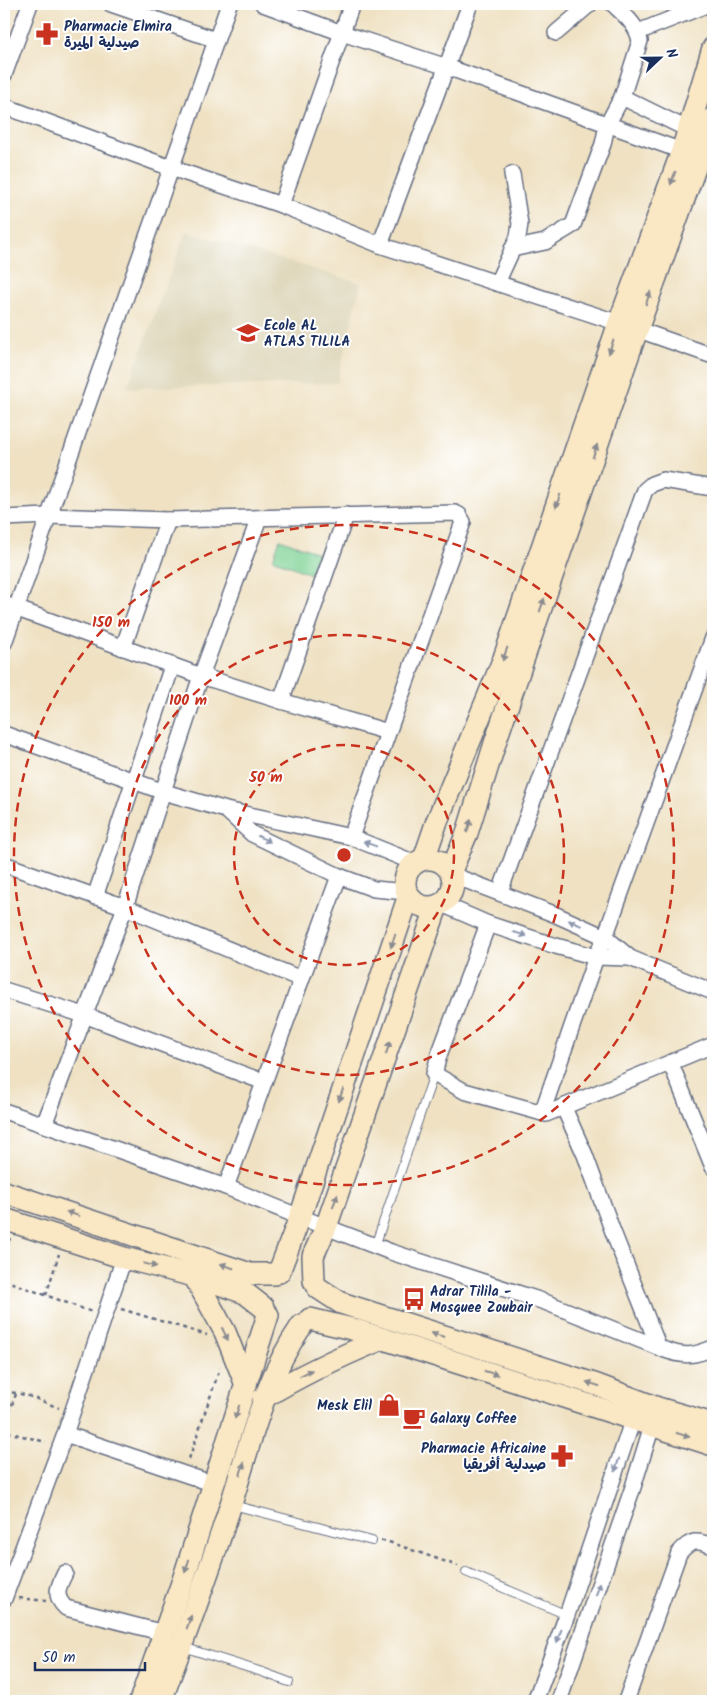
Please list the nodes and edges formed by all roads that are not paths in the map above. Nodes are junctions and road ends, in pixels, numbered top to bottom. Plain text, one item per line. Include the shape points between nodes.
1 (30, 4) edge
2 (110, 4) edge
3 (229, 4) edge
4 (263, 4) edge
5 (352, 4) edge
6 (470, 4) edge
7 (590, 4) edge
8 (612, 4) edge
9 (709, 4) edge
10 (638, 32) junction
11 (342, 33) junction
12 (556, 33) dead end
13 (216, 40) junction
14 (713, 48) edge
15 (446, 66) junction
16 (4, 75) edge
17 (622, 97) junction
18 (4, 106) edge
19 (712, 123) edge
20 (607, 125) junction
21 (689, 130) junction
22 (682, 152) junction
23 (171, 168) junction
24 (512, 174) dead end
25 (281, 205) junction
26 (380, 245) junction
27 (512, 249) junction
28 (497, 283) junction
29 (628, 327) junction
30 (713, 356) edge
31 (713, 488) edge
32 (346, 515) junction
33 (48, 516) junction
34 (4, 518) edge
35 (259, 518) junction
36 (168, 520) junction
37 (10, 606) edge
38 (713, 638) edge
39 (4, 643) edge
40 (123, 648) junction
41 (172, 666) junction
42 (201, 676) junction
43 (280, 701) junction
44 (388, 732) junction
45 (4, 734) edge
46 (133, 780) junction
47 (164, 792) junction
48 (226, 810) junction
49 (351, 837) junction
50 (420, 861) junction
51 (4, 864) edge
52 (452, 873) junction
53 (339, 876) junction
54 (500, 892) junction
55 (408, 894) junction
56 (95, 897) junction
57 (439, 905) junction
58 (125, 907) junction
59 (488, 924) junction
60 (605, 937) junction
61 (596, 957) junction
62 (630, 958) junction
63 (301, 979) junction
64 (4, 990) edge
65 (713, 992) edge
66 (84, 1015) junction
67 (713, 1045) edge
68 (671, 1064) junction
69 (434, 1074) junction
70 (264, 1082) junction
71 (564, 1108) junction
72 (4, 1111) edge
73 (542, 1113) junction
74 (44, 1125) junction
75 (713, 1167) edge
76 (226, 1187) junction
77 (4, 1192) edge
78 (300, 1217) junction
79 (4, 1219) edge
80 (326, 1227) junction
81 (375, 1246) junction
82 (124, 1258) junction
83 (277, 1273) junction
84 (194, 1276) junction
85 (316, 1285) junction
86 (265, 1311) junction
87 (306, 1322) junction
88 (382, 1339) junction
89 (659, 1348) junction
90 (713, 1348) edge
91 (246, 1385) junction
92 (264, 1398) junction
93 (645, 1413) junction
94 (713, 1424) edge
95 (62, 1440) junction
96 (713, 1445) edge
97 (214, 1484) junction
98 (231, 1505) junction
99 (372, 1541) road end
100 (713, 1546) edge
101 (466, 1572) road end
102 (65, 1573) dead end
103 (4, 1598) edge
104 (567, 1615) junction
105 (164, 1633) junction
106 (181, 1647) junction
107 (289, 1682) dead end
108 (140, 1701) edge
109 (161, 1701) edge
110 (535, 1701) edge
111 (559, 1701) edge
112 (626, 1701) edge

1 - 16 street
2 - 13 street
3 - 13 street
4 - 11 street
5 - 11 street
6 - 15 street
7 - 12 street
8 - 10 street
9 - 10 street
10 - 17 street via 640,40
11 - 15 street
11 - 25 street
13 - 23 street
14 - 21 street
15 - 20 street
15 - 26 street
17 - 20 street
17 - 21 street
18 - 23 street
29 -> 19 street
20 - 22 street
20 - 27 street via 573,225 545,242
21 - 22 street
22 -> 29 street
23 - 25 street
23 - 33 street
24 - 27 street via 520,224
25 - 26 street
26 - 28 street
27 - 28 street
28 - 29 street
29 - 30 street
29 -> 50 street via 504,658
52 -> 29 street
31 - 54 street via 663,480 645,490
32 - 35 street
32 - 43 street
32 - 44 street via 455,513 463,522
33 - 34 street
33 - 36 street
33 - 37 street
35 - 36 street
35 - 42 street
36 - 40 street
37 - 39 street
37 - 40 street
38 - 60 street
40 - 41 street
41 - 42 street
41 - 46 street
42 - 43 street
42 - 47 street
43 - 44 street
44 - 49 street
45 - 46 street
46 - 47 street
46 - 56 street
47 - 48 street
47 - 58 street
48 - 49 street
48 -> 53 street via 252,834
50 -> 49 street
50 - 52 street via 439,860
50 - 55 street via 407,874
51 - 56 street
52 - 54 street
52 - 57 street via 451,894
53 - 55 street via 374,889
53 - 63 street
60 -> 54 street
55 - 57 street via 426,907
55 -> 78 street
56 - 58 street
57 - 59 street
80 -> 57 street
58 - 63 street
58 - 66 street
59 -> 61 street
59 - 69 street
60 - 61 street
60 - 62 street
61 - 62 street
61 - 73 street
62 - 65 street
63 - 70 street
64 - 66 street
66 - 70 street
66 - 74 street
67 - 68 street
68 - 71 street
68 - 75 street
69 - 73 street via 464,1091
69 - 81 lane
70 - 76 street
71 - 73 street
71 - 89 street
72 - 74 street
74 - 76 street
76 - 78 street
83 -> 77 street via 250,1274
78 - 80 street
78 - 83 street
79 - 82 street
80 - 81 street
80 - 85 street via 314,1256
81 - 89 street via 545,1302
82 -> 84 street
82 - 95 street
83 - 85 street via 298,1270 307,1274
83 - 86 street via 263,1289
84 - 86 street via 245,1293
84 -> 91 street via 229,1342
85 - 87 street via 318,1305
93 -> 85 street via 597,1385 340,1303
86 - 87 street via 274,1322 283,1326 293,1327
86 - 91 street
87 - 88 street via 356,1330
87 - 92 street via 284,1353
92 -> 88 street via 297,1377
88 -> 93 street via 516,1380
89 - 90 street via 685,1356
91 -> 97 street
98 -> 92 street
93 - 94 street
93 -> 96 street
93 -> 104 street
111 -> 93 street via 633,1487
95 - 97 street
95 - 103 street
97 -> 105 street
98 - 99 lane
106 -> 98 street
100 - 112 street via 700,1541 687,1544 679,1553
101 - 104 lane
102 - 105 street via 58,1589 60,1602 66,1608
104 -> 110 street
105 - 108 street
106 - 107 lane
106 - 109 street

